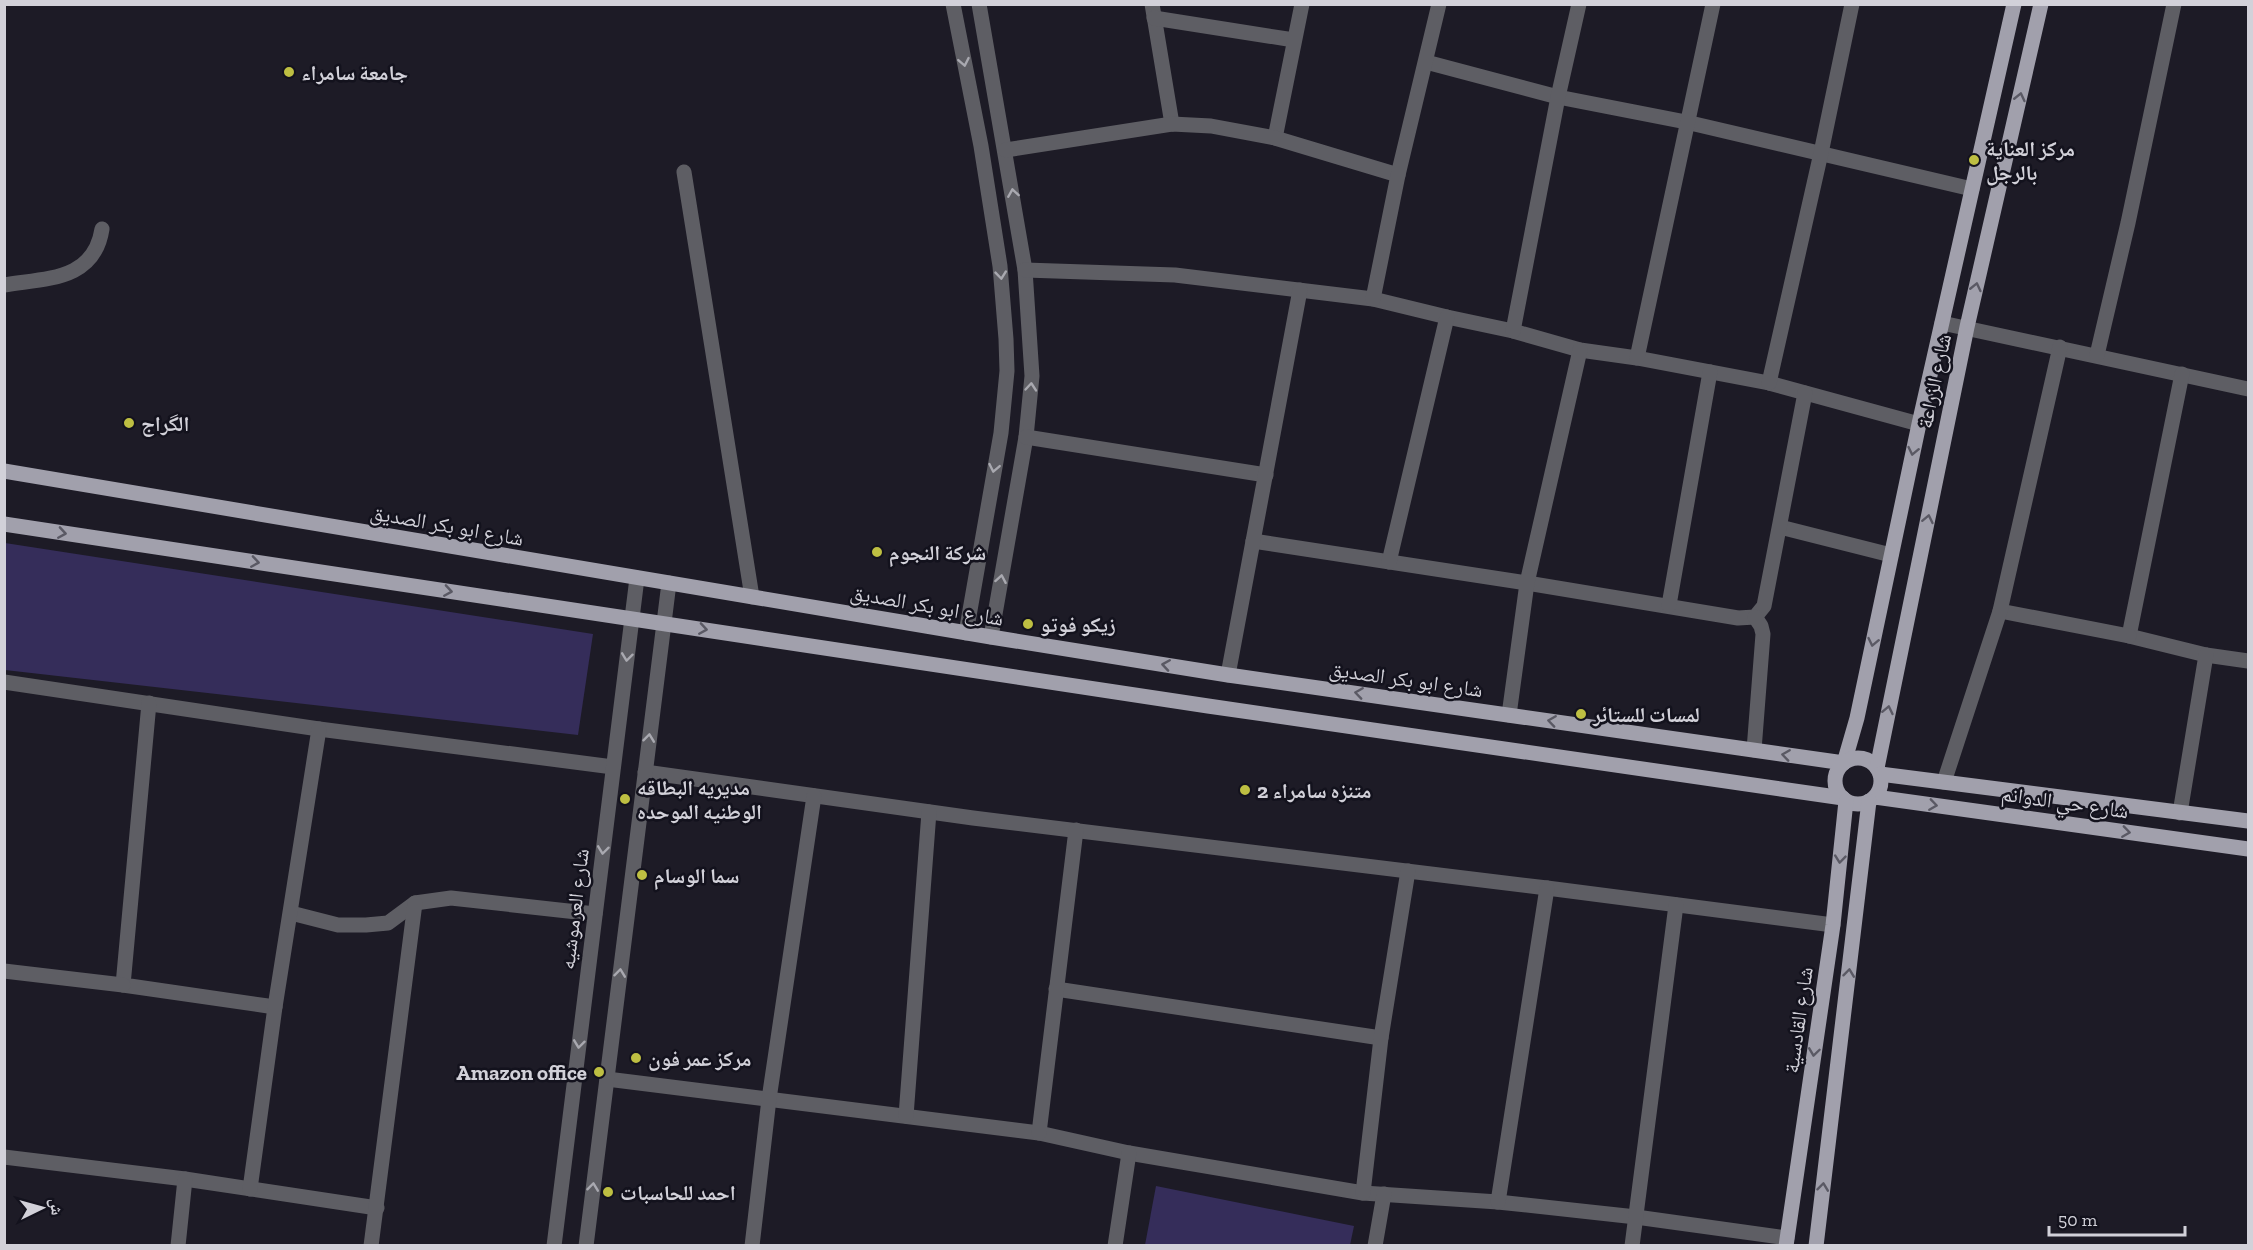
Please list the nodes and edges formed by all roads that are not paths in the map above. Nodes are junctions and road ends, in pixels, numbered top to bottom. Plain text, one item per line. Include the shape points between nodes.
1 (953, 4) edge
2 (979, 4) edge
3 (1302, 4) edge
4 (1438, 4) edge
5 (1579, 4) edge
6 (1713, 4) edge
7 (1852, 4) edge
8 (2014, 4) edge
9 (2041, 4) edge
10 (2174, 4) edge
11 (1153, 11) edge
12 (1294, 40) junction
13 (1426, 62) junction
14 (1558, 96) junction
15 (1686, 122) junction
16 (1172, 124) junction
17 (1275, 138) junction
18 (1006, 150) junction
19 (1821, 153) junction
20 (684, 172) dead end
21 (1398, 175) junction
22 (1972, 189) junction
23 (102, 229) dead end
24 (1025, 270) junction
25 (4, 285) edge
26 (1300, 290) junction
27 (1373, 299) junction
28 (1447, 317) junction
29 (1942, 323) junction
30 (1967, 327) junction
31 (1513, 331) junction
32 (2060, 347) junction
33 (1580, 350) junction
34 (2097, 355) junction
35 (1636, 358) junction
36 (1710, 372) junction
37 (2182, 374) junction
38 (1770, 383) junction
39 (2248, 389) edge
40 (1806, 393) junction
41 (1919, 424) junction
42 (1026, 437) junction
43 (4, 471) edge
44 (1266, 475) junction
45 (4, 524) edge
46 (1780, 527) junction
47 (1253, 541) junction
48 (1891, 555) junction
49 (1389, 562) junction
50 (637, 578) junction
51 (669, 583) junction
52 (1527, 583) junction
53 (752, 597) junction
54 (1669, 605) junction
55 (2000, 610) junction
56 (1755, 617) junction
57 (632, 618) junction
58 (663, 623) junction
59 (966, 633) junction
60 (2128, 636) junction
61 (991, 637) junction
62 (2206, 655) junction
63 (2248, 661) edge
64 (1228, 675) junction
65 (4, 682) edge
66 (149, 703) junction
67 (1509, 715) junction
68 (319, 729) junction
69 (1754, 750) junction
70 (1844, 763) junction
71 (613, 768) junction
72 (1878, 771) junction
73 (645, 772) junction
74 (1944, 782) junction
75 (814, 796) junction
76 (1844, 799) junction
77 (1872, 799) junction
78 (929, 812) junction
79 (2180, 813) junction
80 (2248, 821) edge
81 (1076, 830) junction
82 (2248, 849) edge
83 (1408, 871) junction
84 (1547, 888) junction
85 (415, 903) junction
86 (1676, 905) junction
87 (291, 913) junction
88 (595, 914) junction
89 (1833, 926) junction
90 (4, 971) edge
91 (123, 985) junction
92 (1056, 989) junction
93 (275, 1007) junction
94 (1381, 1038) junction
95 (606, 1079) junction
96 (769, 1099) junction
97 (906, 1116) junction
98 (1039, 1133) junction
99 (1129, 1154) junction
100 (4, 1157) edge
101 (185, 1179) junction
102 (250, 1189) junction
103 (1363, 1193) junction
104 (1384, 1194) junction
105 (1498, 1202) junction
106 (377, 1208) junction
107 (1636, 1217) junction
108 (1787, 1242) edge
109 (178, 1245) edge
110 (371, 1245) edge
111 (554, 1245) edge
112 (586, 1245) edge
113 (753, 1245) edge
114 (1115, 1245) edge
115 (1375, 1245) edge
116 (1632, 1245) edge
117 (1816, 1245) edge

1 -> 59 street via 1000,266 1007,350 1001,433
2 - 18 street
3 - 12 street
4 - 13 street
5 - 14 street
6 - 15 street
7 - 19 street
8 - 22 main road, شارع الزراعة
30 -> 9 main road, شارع الزراعة
10 - 34 street
11 - 12 street
11 - 16 street
12 - 17 street
13 - 14 street
13 - 21 street
14 - 15 street
14 - 31 street
15 - 19 street
15 - 35 street
16 - 17 street via 1211,126
16 - 18 street
17 - 21 street
24 -> 18 street
19 - 22 street
19 - 38 street
20 - 53 street
21 - 27 street
22 - 29 main road, شارع الزراعة
23 - 25 street via 91,258 74,271
24 - 26 street via 1174,275
42 -> 24 street via 1032,376
26 - 27 street
26 - 44 street
27 - 28 street
28 - 31 street
28 - 49 street
29 - 30 street
29 - 41 main road, شارع الزراعة
30 - 32 street
72 -> 30 main road, شارع الزراعة
31 - 33 street
32 - 34 street
32 - 55 street
33 - 35 street
33 - 52 street
34 - 37 street
35 - 36 street
36 - 38 street
36 - 54 street
37 - 39 street
37 - 60 street
38 - 40 street
40 - 41 street
40 - 46 street
41 -> 48 main road, شارع الزراعة
42 - 44 street
61 -> 42 street
43 - 50 main road, شارع ابو بكر الصديق
44 - 47 street
45 -> 57 main road
46 - 48 street
46 - 56 street via 1764,606
47 - 49 street
47 - 64 street
48 -> 70 main road, شارع الزراعة
49 - 52 street
50 - 51 main road, شارع ابو بكر الصديق
50 - 57 street, شارع العرموشيه
51 - 53 main road, شارع ابو بكر الصديق
51 - 58 street
52 - 54 street
52 - 67 street
53 - 59 main road, شارع ابو بكر الصديق
54 - 56 street via 1738,618
55 - 60 street
55 - 74 street
56 - 69 street via 1763,634
57 - 58 main road
57 -> 71 street, شارع العرموشيه
73 -> 58 street
58 -> 76 main road
59 - 61 main road, شارع ابو بكر الصديق
60 - 62 street
64 -> 61 main road, شارع ابو بكر الصديق
62 - 63 street
62 - 79 street
67 -> 64 main road, شارع ابو بكر الصديق
65 - 66 street
66 - 68 street
66 - 91 street
69 -> 67 main road, شارع ابو بكر الصديق
68 - 71 street
68 - 87 street
70 -> 69 main road, شارع ابو بكر الصديق
70 - 72 main road via 1858,758 1872,762
70 - 76 main road via 1835,782
71 -> 88 street, شارع العرموشيه
72 - 74 main road, شارع حي الدوانم
72 - 77 main road via 1881,782
73 - 75 street
95 -> 73 street
74 - 79 main road, شارع حي الدوانم
75 - 78 street
75 - 96 street
76 - 77 main road via 1861,804
76 -> 89 main road, شارع القادسية
77 -> 82 main road, شارع حي الدوانم
117 -> 77 main road, شارع القادسية
78 - 81 street
78 - 97 street
79 - 80 main road, شارع حي الدوانم
81 - 83 street
81 - 92 street
83 - 84 street
83 - 94 street
84 - 86 street
84 - 105 street
85 - 87 street via 388,923 366,925 338,925
85 - 88 street via 451,898
85 - 106 street
86 - 89 street
86 - 107 street
87 - 93 street
88 -> 111 street, شارع العرموشيه
89 -> 108 main road, شارع القادسية
90 - 91 street
91 - 93 street
92 - 94 street
92 - 98 street
93 - 102 street
94 - 103 street
95 - 96 street
112 -> 95 street
96 - 97 street
96 - 113 street
97 - 98 street
98 - 99 street
99 - 103 street
99 - 114 street
100 - 101 street
101 - 102 street
101 - 109 street
102 - 106 street
103 - 104 street
104 - 105 street
104 - 115 street
105 - 107 street
106 - 110 street
107 - 108 street
107 - 116 street

